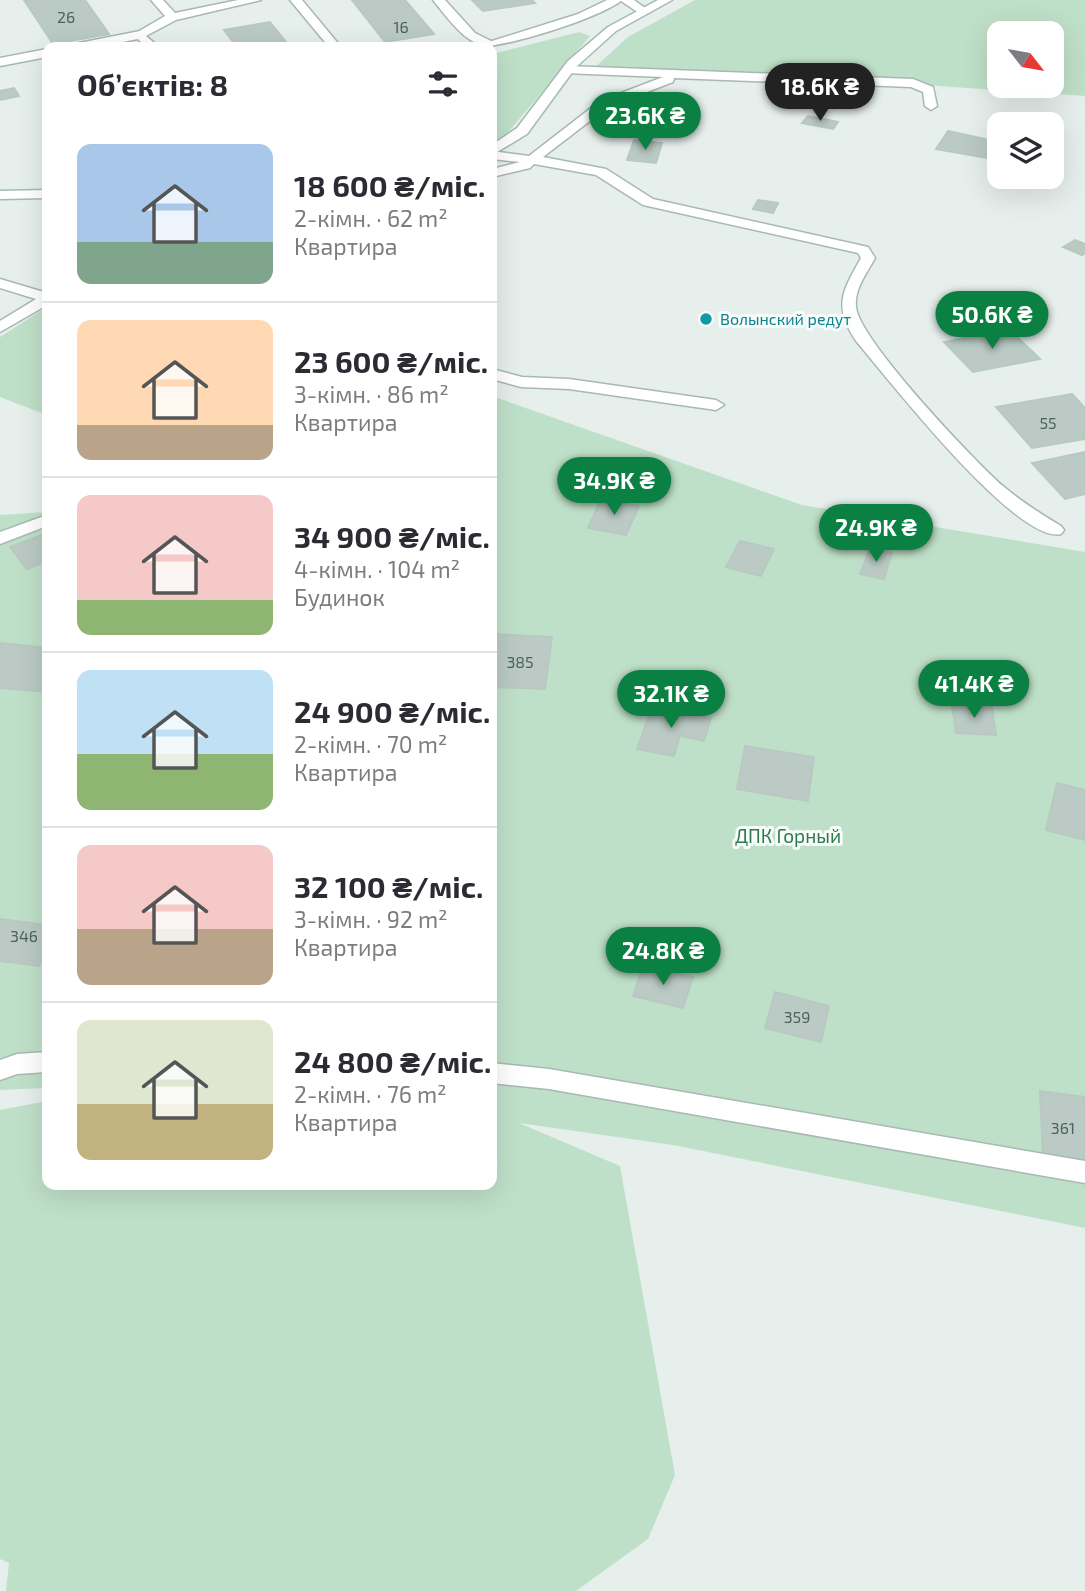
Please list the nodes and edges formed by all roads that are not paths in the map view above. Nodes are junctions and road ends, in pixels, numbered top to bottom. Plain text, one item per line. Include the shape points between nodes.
1 (157, 0) edge
2 (255, 0) edge
3 (296, 0) edge
4 (439, 0) edge
5 (616, 0) edge
6 (626, 0) edge
7 (666, 0) edge
8 (643, 11) junction
9 (172, 17) junction
10 (141, 35) junction
11 (105, 42) edge
12 (148, 42) edge
13 (331, 42) edge
14 (479, 42) edge
15 (497, 42) edge
16 (42, 54) edge
17 (1, 60) edge
18 (567, 70) junction
19 (681, 76) junction
20 (931, 106) dead end
21 (497, 149) edge
22 (497, 154) edge
23 (533, 159) junction
24 (497, 172) edge
25 (42, 194) edge
26 (0, 195) edge
27 (0, 283) edge
28 (42, 297) edge
29 (42, 302) edge
30 (0, 327) edge
31 (497, 376) edge
32 (716, 405) dead end
33 (42, 522) edge
34 (1055, 530) dead end
35 (0, 538) edge
36 (42, 1062) edge
37 (0, 1070) edge
38 (497, 1074) edge
39 (1085, 1172) edge

1 - 9 street
2 - 9 street
3 - 13 street
4 - 14 street
5 - 15 street via 582,16
6 - 8 street
7 - 8 street
8 - 18 street via 612,29
9 - 10 street
10 - 11 street
10 - 12 street
16 - 17 street
18 - 19 street
18 - 21 street via 522,131
19 - 20 street via 913,83 929,90
19 - 23 street via 604,104
22 - 23 street
23 - 24 street
23 - 34 street via 601,172 648,202 668,208 863,250 869,258 848,299 849,318 861,338 964,460
25 - 26 street
27 - 28 street
29 - 30 street
31 - 32 street via 521,383 569,384
33 - 35 street
36 - 37 street
38 - 39 street via 576,1083

